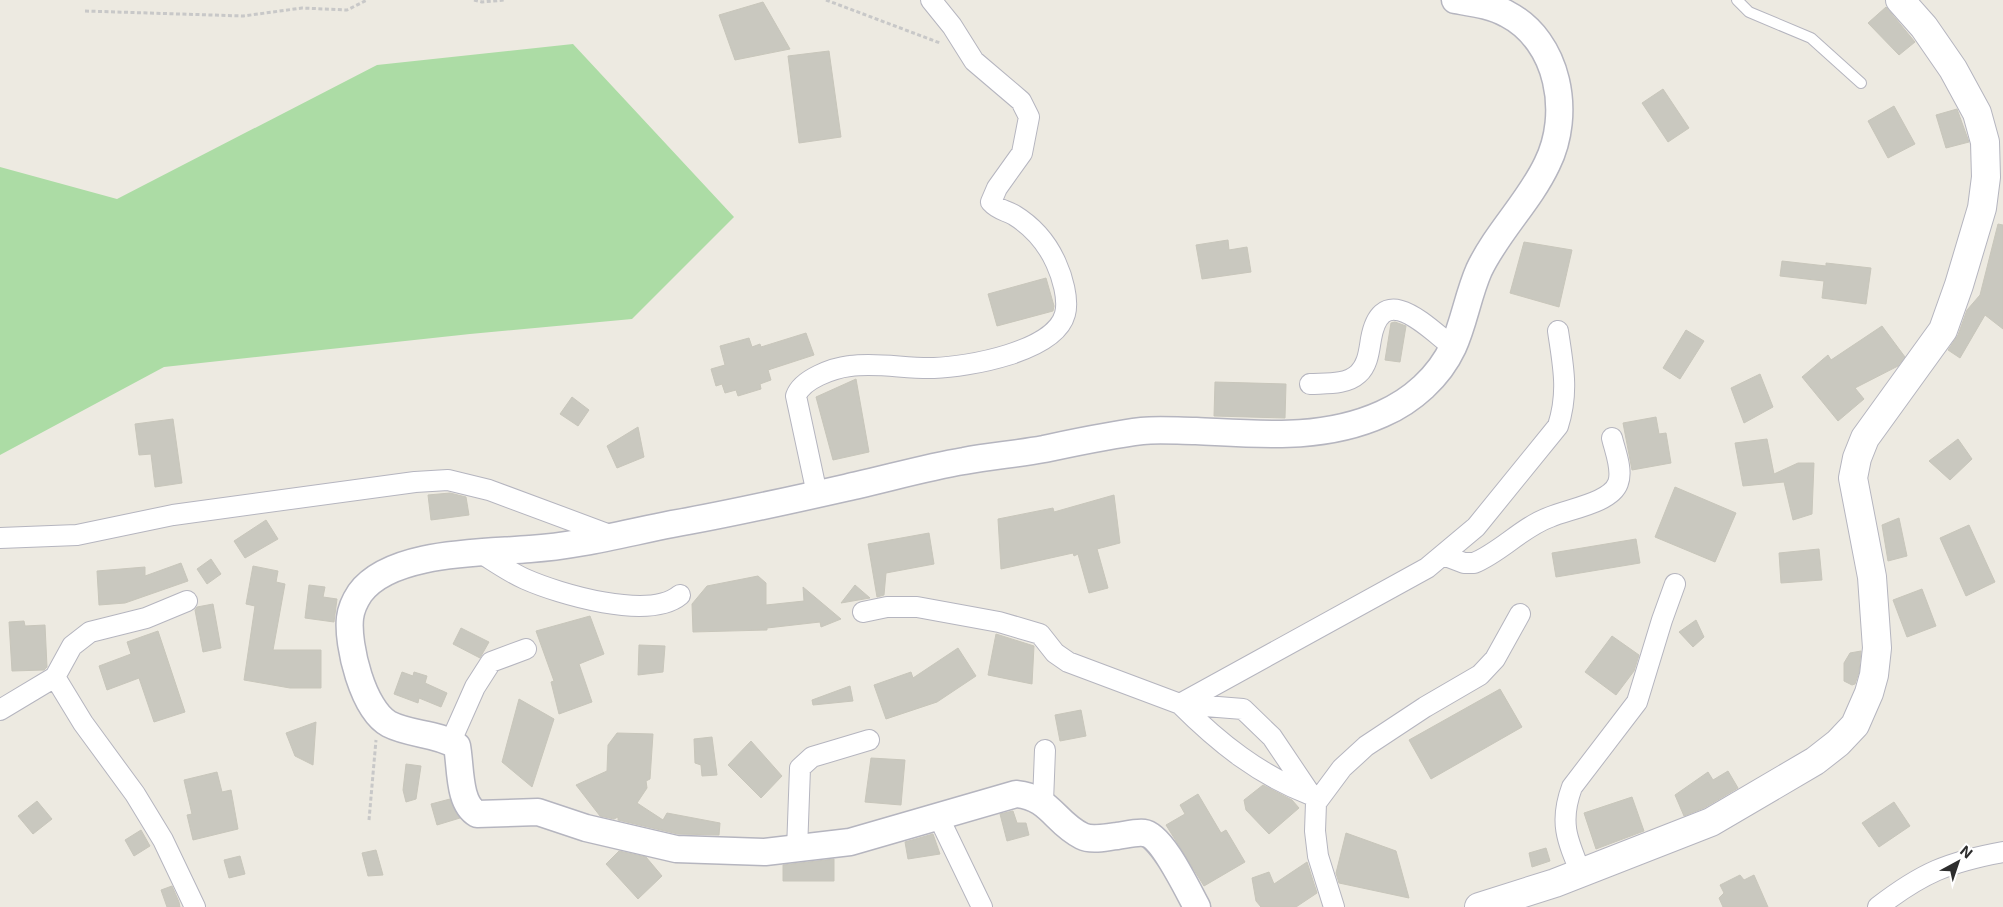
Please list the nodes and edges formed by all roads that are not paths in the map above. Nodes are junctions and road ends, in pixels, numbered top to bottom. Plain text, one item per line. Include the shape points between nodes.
1 (931, 0) edge
2 (1455, 0) edge
3 (1737, 0) edge
4 (1900, 0) edge
5 (1861, 83) dead end
6 (1558, 331) dead end
7 (1452, 347) junction
8 (1310, 384) dead end
9 (1612, 438) dead end
10 (817, 494) junction
11 (610, 536) junction
12 (0, 538) edge
13 (479, 552) junction
14 (1443, 555) junction
15 (1676, 584) dead end
16 (680, 595) dead end
17 (187, 601) dead end
18 (863, 612) dead end
19 (1520, 614) dead end
20 (526, 649) dead end
21 (55, 678) junction
22 (1180, 704) junction
23 (0, 710) edge
24 (869, 740) dead end
25 (451, 742) junction
26 (1045, 750) dead end
27 (1313, 799) junction
28 (1043, 802) junction
29 (939, 818) junction
30 (797, 850) junction
31 (2003, 852) edge
32 (1581, 873) junction
33 (195, 907) edge
34 (982, 907) edge
35 (1197, 907) edge
36 (1334, 907) edge
37 (1479, 907) edge
38 (1878, 907) edge

1 - 10 street via 974,61 1021,101 1029,117 1022,153 991,202 1032,228 1041,238 1056,263 1066,298 1065,314 1058,328 1045,338 993,361 932,368 849,366 806,381 796,396
2 - 7 street via 1508,14 1534,35 1552,66 1560,122 1550,161 1480,269
3 - 5 lane via 1749,12 1811,38
4 - 32 main road via 1924,27 1977,113 1985,142 1986,177 1982,208 1960,285 1942,330 1865,438 1856,458 1854,478 1872,577 1877,648 1874,675 1862,711 1855,725 1830,749 1759,795 1711,822
6 - 14 street via 1565,381 1564,406 1558,426 1476,527
7 - 8 street via 1408,311 1396,309 1384,313 1376,321 1366,364 1360,373 1340,382
7 - 10 street via 1436,373 1413,397 1384,414 1349,426 1307,434 1149,430 962,461
9 - 14 street via 1619,472 1618,484 1610,494 1539,522 1474,564
10 - 11 street
11 - 12 street via 489,490 448,480 172,515 77,535
11 - 13 street via 538,549
13 - 16 street via 525,579 608,604 648,606
13 - 25 street via 426,559 386,571 370,582 356,598 350,618 359,677 377,716 391,725
14 - 22 street via 1404,581
15 - 32 street via 1636,702 1572,787 1567,801 1564,820 1567,839
17 - 21 street via 146,618 90,632 72,646
18 - 22 street via 887,607 917,607 1024,629 1040,634 1055,653 1068,662
19 - 27 street via 1495,659 1480,675 1366,746
20 - 25 street via 491,662 475,688
21 - 23 street
21 - 33 street via 135,794 163,840
22 - 27 street via 1212,736 1244,760
22 - 27 street via 1243,709 1272,737
24 - 30 street via 812,758 800,768
25 - 30 street via 457,746 465,800 469,809 478,814 538,812 586,828 676,849
26 - 28 street
27 - 36 street via 1318,856
28 - 29 street via 1031,795 1016,794
28 - 35 street via 1083,837 1095,839 1143,833 1151,836 1162,847
29 - 30 street via 850,842
29 - 34 street
31 - 38 street via 1971,858 1927,873
32 - 37 main road

